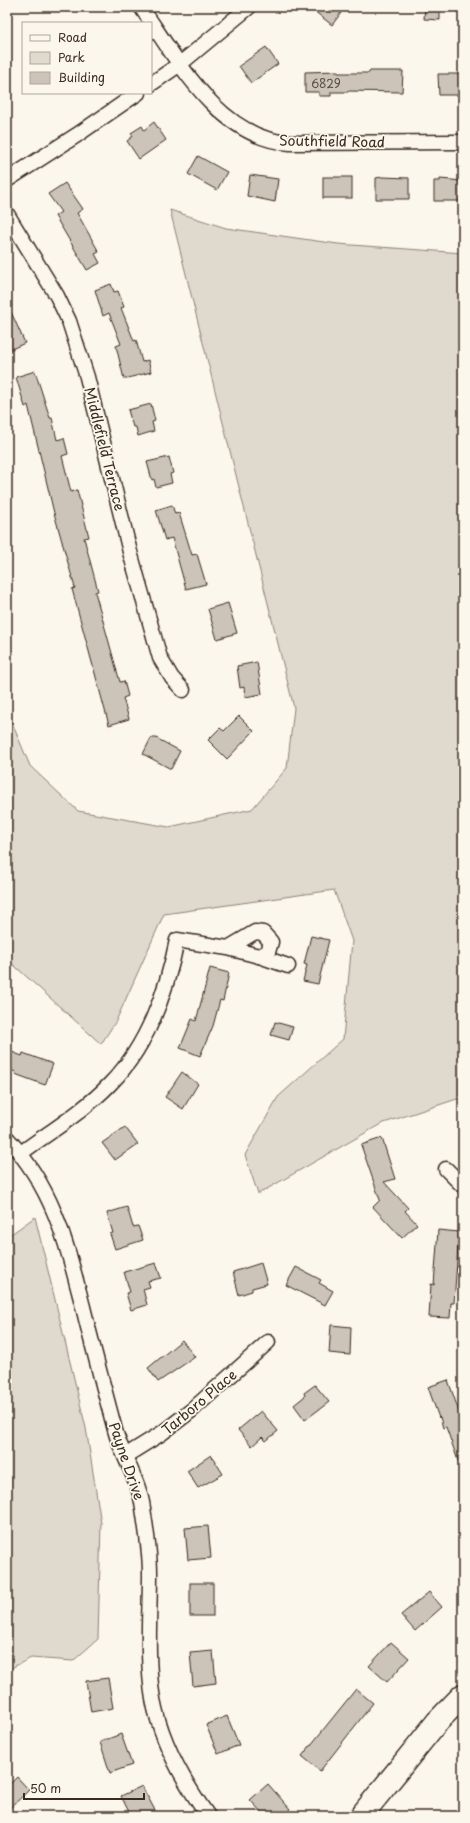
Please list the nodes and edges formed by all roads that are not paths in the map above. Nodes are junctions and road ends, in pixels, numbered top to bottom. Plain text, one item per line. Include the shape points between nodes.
1 (142, 7) edge
2 (249, 7) edge
3 (180, 64) junction
4 (152, 83) edge
5 (137, 94) edge
6 (463, 142) edge
7 (7, 180) edge
8 (7, 214) edge
9 (184, 690) dead end
10 (228, 948) junction
11 (259, 956) junction
12 (288, 966) dead end
13 (7, 1138) edge
14 (21, 1153) junction
15 (446, 1169) dead end
16 (463, 1186) edge
17 (268, 1342) dead end
18 (125, 1456) junction
19 (463, 1695) edge
20 (208, 1816) edge
21 (361, 1816) edge

1 - 3 street, Southfield Road
2 - 3 street
3 - 4 street
3 - 6 street, Southfield Road via 226,116 267,139 290,143
5 - 7 street
8 - 9 street, Middlefield Terrace via 57,296 69,321 88,377 130,552 160,658 172,678
10 - 11 street
10 - 11 street via 255,932 263,933 271,942 268,952
10 - 14 street via 177,940 164,991 126,1066 85,1107
11 - 12 street
13 - 14 street, Payne Drive
14 - 18 street, Payne Drive via 44,1189 56,1214 116,1433
15 - 16 street
17 - 18 street, Tarboro Place via 162,1434
18 - 20 street, Payne Drive via 143,1506 150,1570 149,1648 153,1699 175,1763 190,1791
19 - 21 main road via 437,1722

